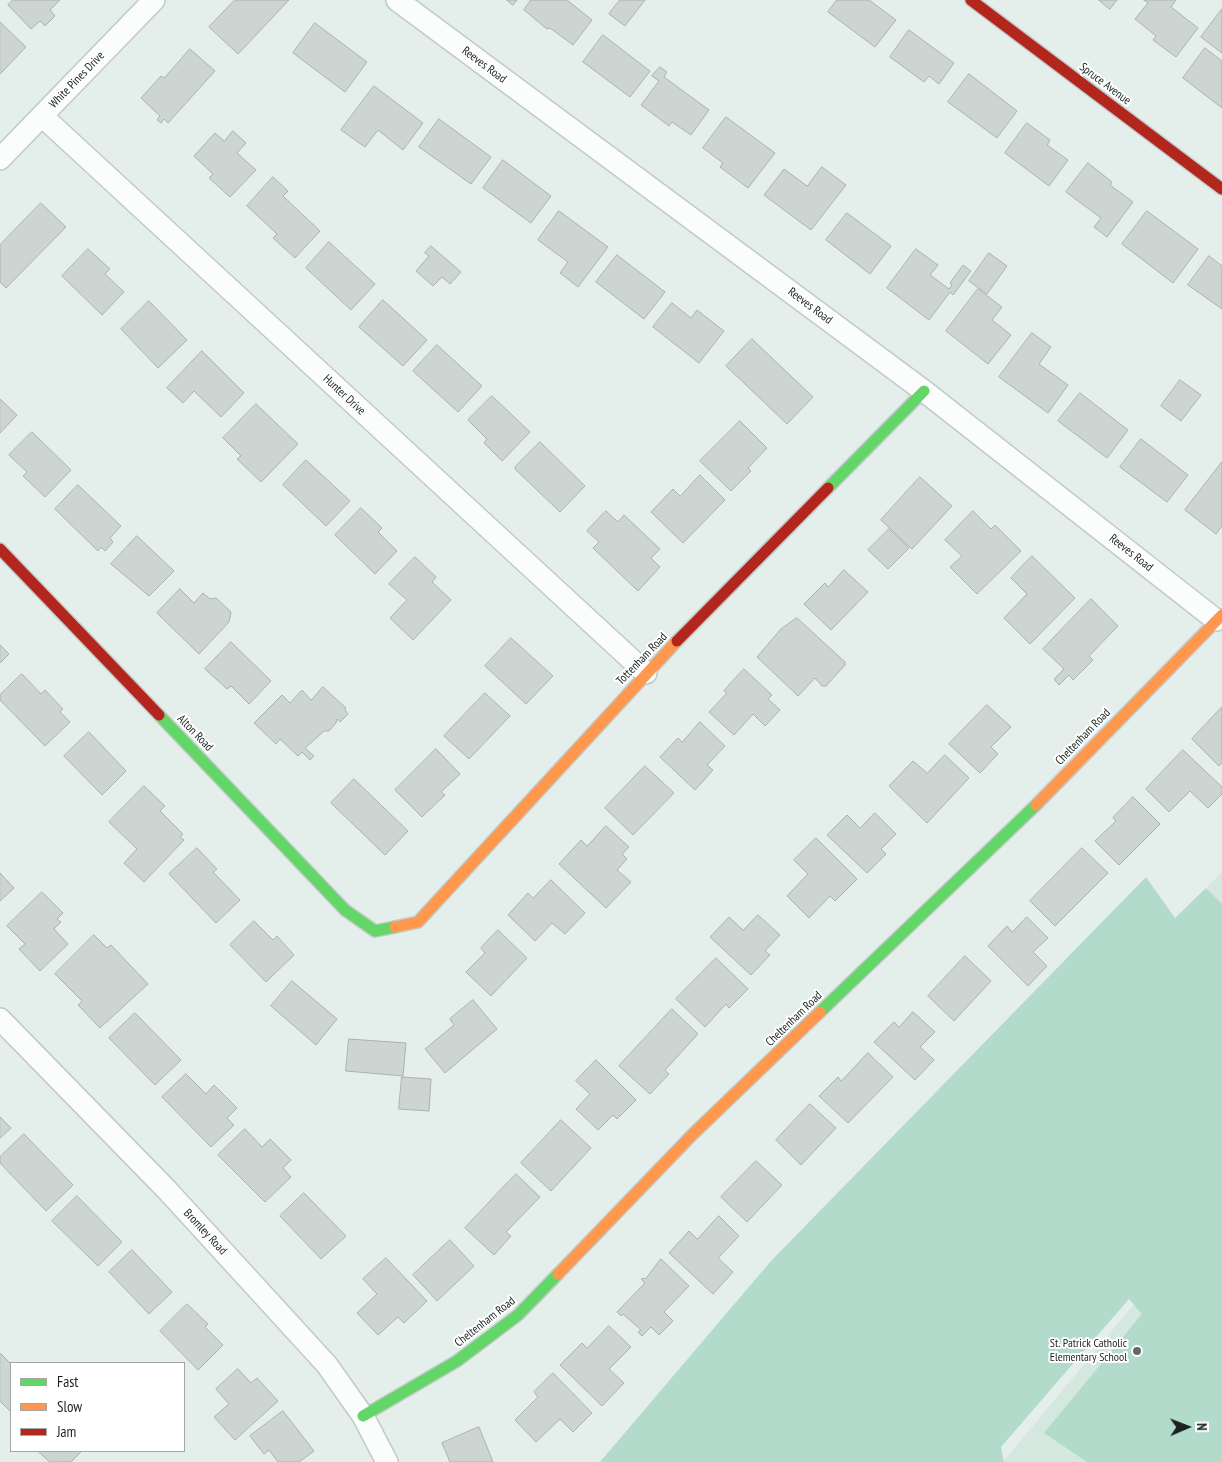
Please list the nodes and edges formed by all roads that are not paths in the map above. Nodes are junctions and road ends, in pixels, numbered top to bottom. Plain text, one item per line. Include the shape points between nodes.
1 (154, 0) edge
2 (397, 0) edge
3 (971, 0) edge
4 (42, 116) junction
5 (0, 159) edge
6 (1222, 189) edge
7 (924, 391) junction
8 (0, 549) edge
9 (1219, 618) edge
10 (646, 673) junction
11 (375, 931) joint
12 (0, 1019) edge
13 (363, 1416) junction
14 (387, 1462) edge

1 - 4 street, White Pines Drive
2 - 7 street, Reeves Road
3 - 6 street, Spruce Avenue
4 - 5 street, White Pines Drive
4 - 10 street, Hunter Drive
7 - 9 street, Reeves Road
7 - 10 street, Tottenham Road
8 - 11 street, Alton Road via 346,910
9 - 13 street, Cheltenham Road via 1024,817 693,1134 518,1315 457,1361
10 - 11 street, Tottenham Road via 418,922
12 - 13 street, Bromley Road via 167,1190 283,1315 328,1366
13 - 14 street, Bromley Road

